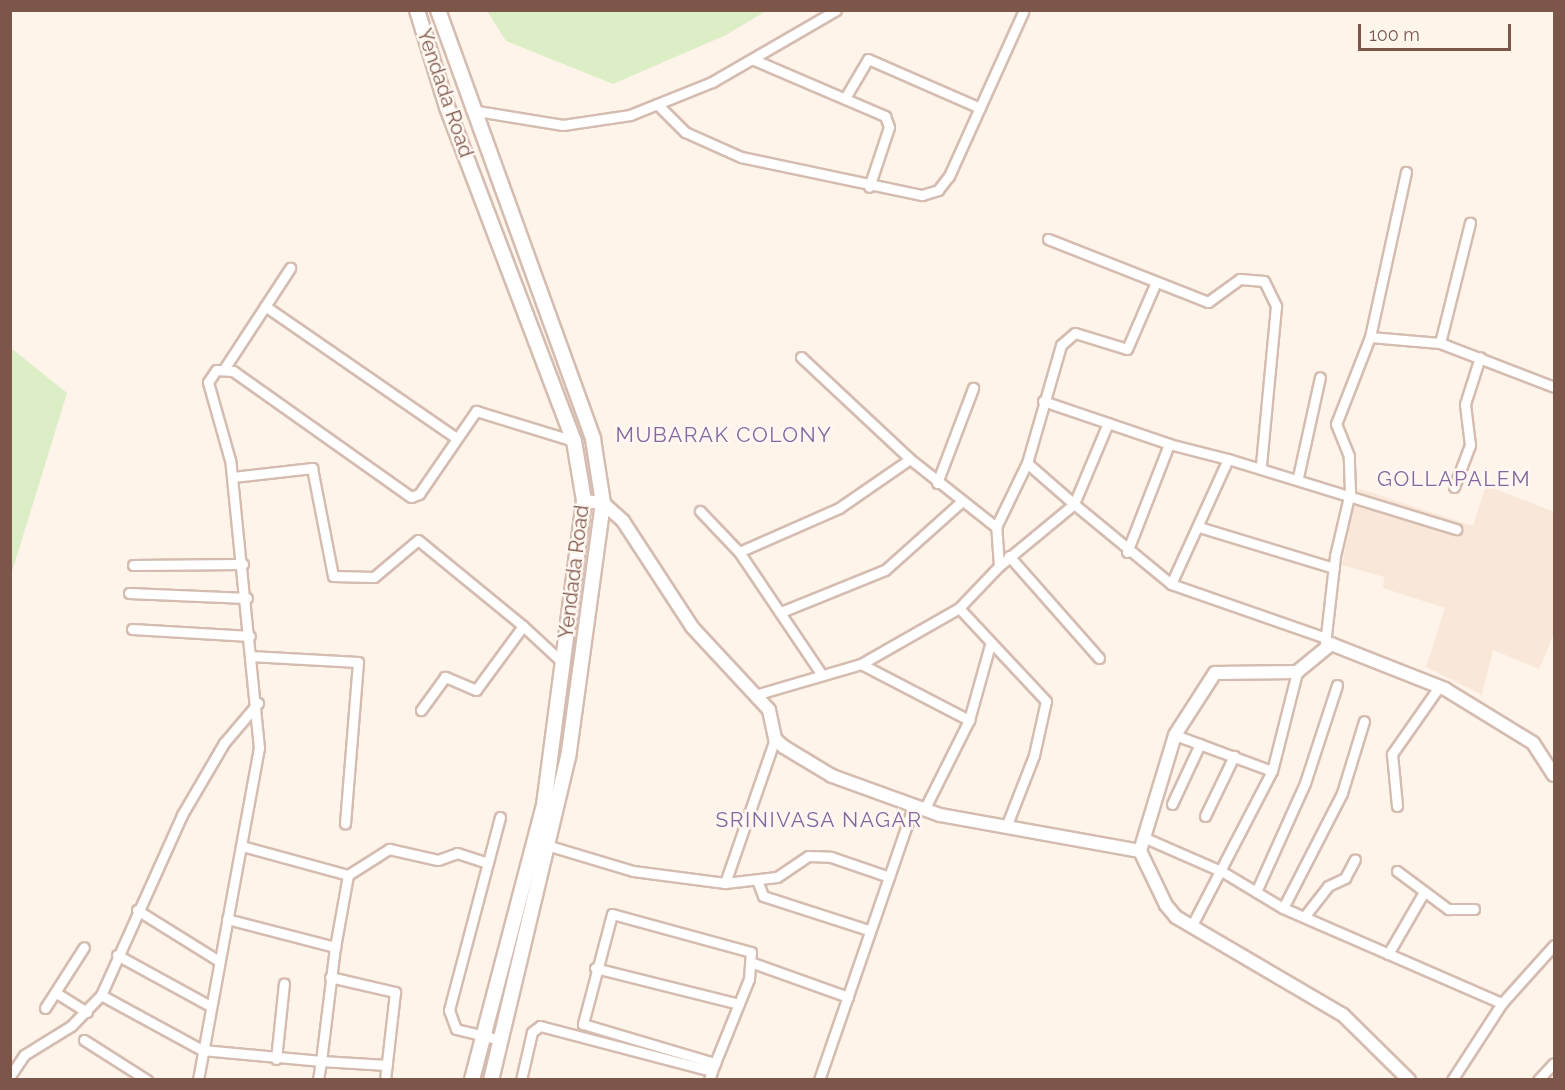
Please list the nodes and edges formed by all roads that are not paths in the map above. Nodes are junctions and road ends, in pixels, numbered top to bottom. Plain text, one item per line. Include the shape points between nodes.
1 (417, 10) edge
2 (438, 10) edge
3 (836, 10) edge
4 (1023, 12) edge
5 (752, 59) junction
6 (844, 98) junction
7 (657, 104) junction
8 (980, 108) junction
9 (471, 110) junction
10 (1406, 172) dead end
11 (869, 187) junction
12 (1470, 223) dead end
13 (1047, 238) dead end
14 (290, 268) dead end
15 (1156, 282) junction
16 (265, 306) junction
17 (1370, 337) junction
18 (1440, 343) junction
19 (801, 357) dead end
20 (1479, 357) junction
21 (224, 369) junction
22 (1320, 376) dead end
23 (1554, 387) edge
24 (973, 388) dead end
25 (1043, 401) junction
26 (1108, 423) junction
27 (455, 437) junction
28 (574, 441) junction
29 (1169, 444) junction
30 (910, 459) junction
31 (1228, 459) junction
32 (1027, 463) junction
33 (1261, 466) junction
34 (232, 477) junction
35 (1298, 477) junction
36 (937, 483) junction
37 (1454, 487) dead end
38 (1350, 492) junction
39 (584, 501) junction
40 (603, 503) junction
41 (960, 503) junction
42 (1074, 504) junction
43 (700, 511) dead end
44 (1199, 526) junction
45 (996, 527) junction
46 (1456, 529) dead end
47 (739, 552) junction
48 (1127, 552) junction
49 (1009, 556) junction
50 (243, 564) junction
51 (133, 565) dead end
52 (999, 566) junction
53 (1334, 568) junction
54 (1171, 584) junction
55 (129, 593) dead end
56 (247, 598) junction
57 (959, 608) junction
58 (781, 612) junction
59 (523, 626) junction
60 (132, 629) dead end
61 (250, 636) junction
62 (1324, 641) junction
63 (990, 645) junction
64 (250, 656) junction
65 (1099, 658) dead end
66 (564, 664) junction
67 (861, 664) junction
68 (820, 672) junction
69 (1297, 672) junction
70 (1337, 685) dead end
71 (1439, 687) junction
72 (755, 695) junction
73 (258, 703) junction
74 (421, 710) dead end
75 (969, 720) junction
76 (1364, 721) dead end
77 (1175, 735) junction
78 (775, 738) junction
79 (1200, 744) junction
80 (1233, 756) junction
81 (1272, 771) junction
82 (1554, 775) edge
83 (1172, 804) dead end
84 (1397, 806) dead end
85 (919, 808) junction
86 (1205, 816) dead end
87 (500, 817) dead end
88 (345, 823) dead end
89 (1006, 827) junction
90 (1143, 837) junction
91 (534, 842) junction
92 (242, 846) junction
93 (549, 846) junction
94 (1140, 851) junction
95 (1355, 859) dead end
96 (487, 863) junction
97 (1397, 871) dead end
98 (1223, 872) junction
99 (348, 875) junction
100 (889, 877) junction
101 (757, 880) junction
102 (725, 883) junction
103 (1256, 892) junction
104 (1424, 892) junction
105 (1283, 908) junction
106 (1474, 909) dead end
107 (137, 910) junction
108 (1304, 916) junction
109 (227, 919) junction
110 (1191, 927) junction
111 (868, 930) junction
112 (1554, 945) edge
113 (335, 946) junction
114 (84, 947) dead end
115 (1388, 954) junction
116 (117, 955) junction
117 (219, 961) junction
118 (753, 963) junction
119 (595, 968) junction
120 (330, 977) junction
121 (284, 982) dead end
122 (58, 994) junction
123 (100, 995) junction
124 (848, 997) junction
125 (1502, 1003) junction
126 (739, 1004) junction
127 (210, 1006) junction
128 (45, 1008) dead end
129 (87, 1012) junction
130 (484, 1036) junction
131 (84, 1040) dead end
132 (501, 1040) junction
133 (202, 1050) junction
134 (276, 1059) junction
135 (321, 1061) junction
136 (1554, 1063) edge
137 (387, 1065) junction
138 (712, 1071) edge
139 (10, 1076) edge
140 (147, 1080) edge
141 (198, 1080) edge
142 (318, 1080) edge
143 (385, 1080) edge
144 (472, 1080) edge
145 (491, 1080) edge
146 (521, 1080) edge
147 (819, 1080) edge
148 (1409, 1080) edge
149 (1452, 1080) edge
150 (1538, 1080) edge

1 - 28 main road, Yendada Road via 447,107
2 - 9 main road, Yendada Road
3 - 5 street
4 - 8 street
5 - 6 street
5 - 7 street
6 - 8 street via 868,59
6 - 11 street via 888,120
7 - 9 street via 592,125 523,121
7 - 11 street via 685,132 741,157
8 - 11 street via 939,190 922,195
9 - 40 main road, Yendada Road via 593,439
10 - 17 street
12 - 18 street
13 - 15 street
14 - 16 street
15 - 25 street via 1127,349 1085,335 1068,336
15 - 33 street via 1208,302 1240,279 1264,281 1276,306
16 - 21 street
16 - 27 street
17 - 18 street
17 - 38 street via 1336,424 1349,456
18 - 20 street
19 - 30 street
20 - 23 street
20 - 37 street via 1465,404 1470,445
21 - 27 street via 403,495 419,494
21 - 34 street via 208,382 208,395
22 - 35 street
24 - 36 street
25 - 26 street
25 - 32 street
26 - 29 street
26 - 42 street
27 - 28 street via 469,416 484,410
28 - 39 main road, Yendada Road
29 - 31 street
29 - 48 street
30 - 36 street
30 - 47 street via 839,508
31 - 33 street
31 - 44 street
32 - 42 street
32 - 45 street
33 - 35 street
34 - 50 street
34 - 59 street via 312,468 333,576 374,577 417,540
35 - 38 street
36 - 41 street
38 - 46 street
38 - 53 street
39 - 40 street
39 - 66 main road, Yendada Road
40 - 72 street via 623,521 692,627
40 - 93 main road, Yendada Road via 568,757
41 - 45 street
41 - 58 street via 885,570
42 - 48 street
42 - 49 street
43 - 47 street
44 - 53 street
44 - 54 street
45 - 52 street
47 - 58 street
48 - 54 street
49 - 52 street
49 - 65 street
50 - 51 street
50 - 56 street
52 - 57 street
53 - 62 street
54 - 62 street
55 - 56 street
56 - 61 street
57 - 63 street
57 - 67 street
58 - 68 street
59 - 66 street
59 - 74 street via 476,690 445,677
60 - 61 street
61 - 64 street
62 - 69 street via 1309,667
62 - 71 street via 1385,662
63 - 75 street
63 - 89 street via 1046,701 1034,755
64 - 73 street
64 - 88 street via 358,662
66 - 91 main road, Yendada Road via 554,752
67 - 68 street
67 - 75 street
68 - 72 street
69 - 77 street via 1215,673
69 - 81 street
70 - 103 street via 1302,790
71 - 82 street via 1533,743
71 - 84 street via 1392,754
72 - 78 street via 769,710
73 - 92 street via 259,748
73 - 107 street via 224,743 182,815
75 - 85 street
76 - 105 street via 1338,803
77 - 79 street
77 - 90 street
78 - 85 street via 832,776
78 - 102 street
79 - 80 street
79 - 83 street
80 - 81 street
80 - 86 street
81 - 98 street
85 - 89 street
85 - 100 street
87 - 96 street
89 - 94 street
90 - 94 street
90 - 98 street
91 - 93 street
91 - 130 main road, Yendada Road
92 - 99 street
92 - 109 street
93 - 102 street via 633,871
93 - 132 main road, Yendada Road
94 - 110 street via 1166,905
95 - 108 street via 1345,878 1328,886
96 - 99 street via 457,853 438,860 389,849
96 - 130 street via 449,1010 456,1029
97 - 104 street
98 - 103 street
98 - 110 street
99 - 113 street
100 - 101 street via 820,855
100 - 111 street
101 - 102 street
101 - 111 street via 763,896
103 - 105 street
104 - 106 street via 1448,909
104 - 115 street
105 - 108 street
107 - 116 street
107 - 117 street
108 - 115 street
109 - 113 street
109 - 117 street
110 - 148 street via 1343,1015
111 - 124 street
112 - 125 street
113 - 120 street
114 - 122 street
115 - 125 street
116 - 123 street
116 - 127 street
117 - 127 street
118 - 119 street via 751,952 744,949 612,914
118 - 124 street
118 - 126 street
119 - 126 street
119 - 138 street via 583,1024
120 - 135 street
120 - 137 street via 395,992
121 - 134 street
122 - 128 street
122 - 129 street
123 - 129 street
123 - 133 street
124 - 147 street
125 - 149 street
126 - 138 street
127 - 133 street
129 - 139 street via 29,1051
130 - 132 street
130 - 144 main road, Yendada Road
131 - 140 street
132 - 145 main road, Yendada Road
133 - 134 street
133 - 141 street
134 - 135 street
135 - 137 street
135 - 142 street
136 - 150 street
137 - 143 street
138 - 146 street via 540,1026 532,1032

